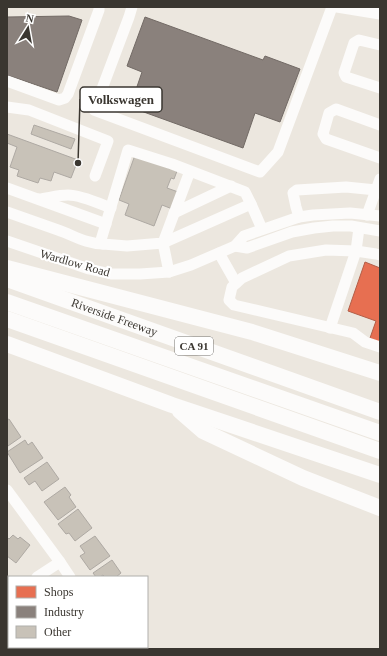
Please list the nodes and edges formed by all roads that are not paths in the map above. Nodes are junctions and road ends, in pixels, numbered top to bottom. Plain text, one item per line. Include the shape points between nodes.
1 (99, 7) edge
2 (132, 7) edge
3 (332, 7) edge
4 (337, 7) edge
5 (374, 11) edge
6 (380, 45) edge
7 (7, 82) edge
8 (380, 88) edge
9 (7, 107) edge
10 (380, 125) edge
11 (380, 158) edge
12 (190, 171) junction
13 (95, 176) dead end
14 (380, 179) edge
15 (230, 186) junction
16 (7, 188) edge
17 (378, 191) edge
18 (39, 200) junction
19 (251, 204) junction
20 (110, 208) junction
21 (7, 212) edge
22 (174, 213) junction
23 (313, 214) junction
24 (367, 215) junction
25 (380, 216) edge
26 (299, 217) junction
27 (106, 224) junction
28 (314, 228) junction
29 (359, 228) junction
30 (262, 229) junction
31 (380, 231) edge
32 (7, 242) edge
33 (163, 243) junction
34 (103, 244) junction
35 (235, 246) junction
36 (356, 251) junction
37 (219, 253) junction
38 (380, 255) edge
39 (7, 268) edge
40 (169, 272) junction
41 (7, 279) edge
42 (236, 283) junction
43 (7, 302) edge
44 (7, 319) edge
45 (330, 328) junction
46 (7, 344) edge
47 (380, 347) edge
48 (380, 373) edge
49 (172, 405) junction
50 (380, 412) edge
51 (380, 433) edge
52 (380, 451) edge
53 (380, 475) edge
54 (7, 490) edge
55 (380, 508) edge
56 (60, 562) junction
57 (39, 576) edge
58 (69, 576) edge

1 - 7 street via 68,94 64,98 59,100
2 - 3 street via 94,110 260,172 278,152
4 - 5 street
6 - 8 street via 359,40 354,43 344,73 346,77
9 - 13 street via 29,110 108,141
10 - 11 street via 336,109 329,113 323,134 326,139
12 - 15 street
12 - 20 street via 128,150
12 - 22 street
14 - 17 street
15 - 19 street via 245,192
15 - 22 street
16 - 18 street
17 - 24 street
17 - 26 street via 346,187 297,190 293,193
18 - 20 street via 70,195
18 - 27 street
19 - 30 street
19 - 33 street
20 - 27 street
21 - 34 street via 85,241
22 - 33 street
23 - 24 street, Wardlow Road
23 - 26 street, Wardlow Road
23 - 28 street
24 - 25 street, Wardlow Road
26 - 30 street, Wardlow Road
27 - 34 street via 101,240
28 - 29 street, Wardlow Road
28 - 35 street, Wardlow Road via 292,232 247,248
29 - 31 street, Wardlow Road
29 - 36 street
30 - 35 street, Wardlow Road via 244,236
32 - 40 street, Wardlow Road via 68,263 111,274
33 - 34 street via 127,246
33 - 40 street
35 - 37 street, Wardlow Road
36 - 38 street
36 - 42 street via 326,250 288,256
36 - 45 street
37 - 40 street, Wardlow Road
37 - 42 street
39 - 48 highway via 252,332
41 - 50 highway, Riverside Freeway / CA 91
42 - 45 street via 232,286 229,300 234,306
43 - 51 highway
44 - 52 highway
45 - 47 street via 353,333 365,342
46 - 49 highway
49 - 53 highway
49 - 55 highway via 203,431 303,478
54 - 56 street
56 - 57 street
56 - 58 street

